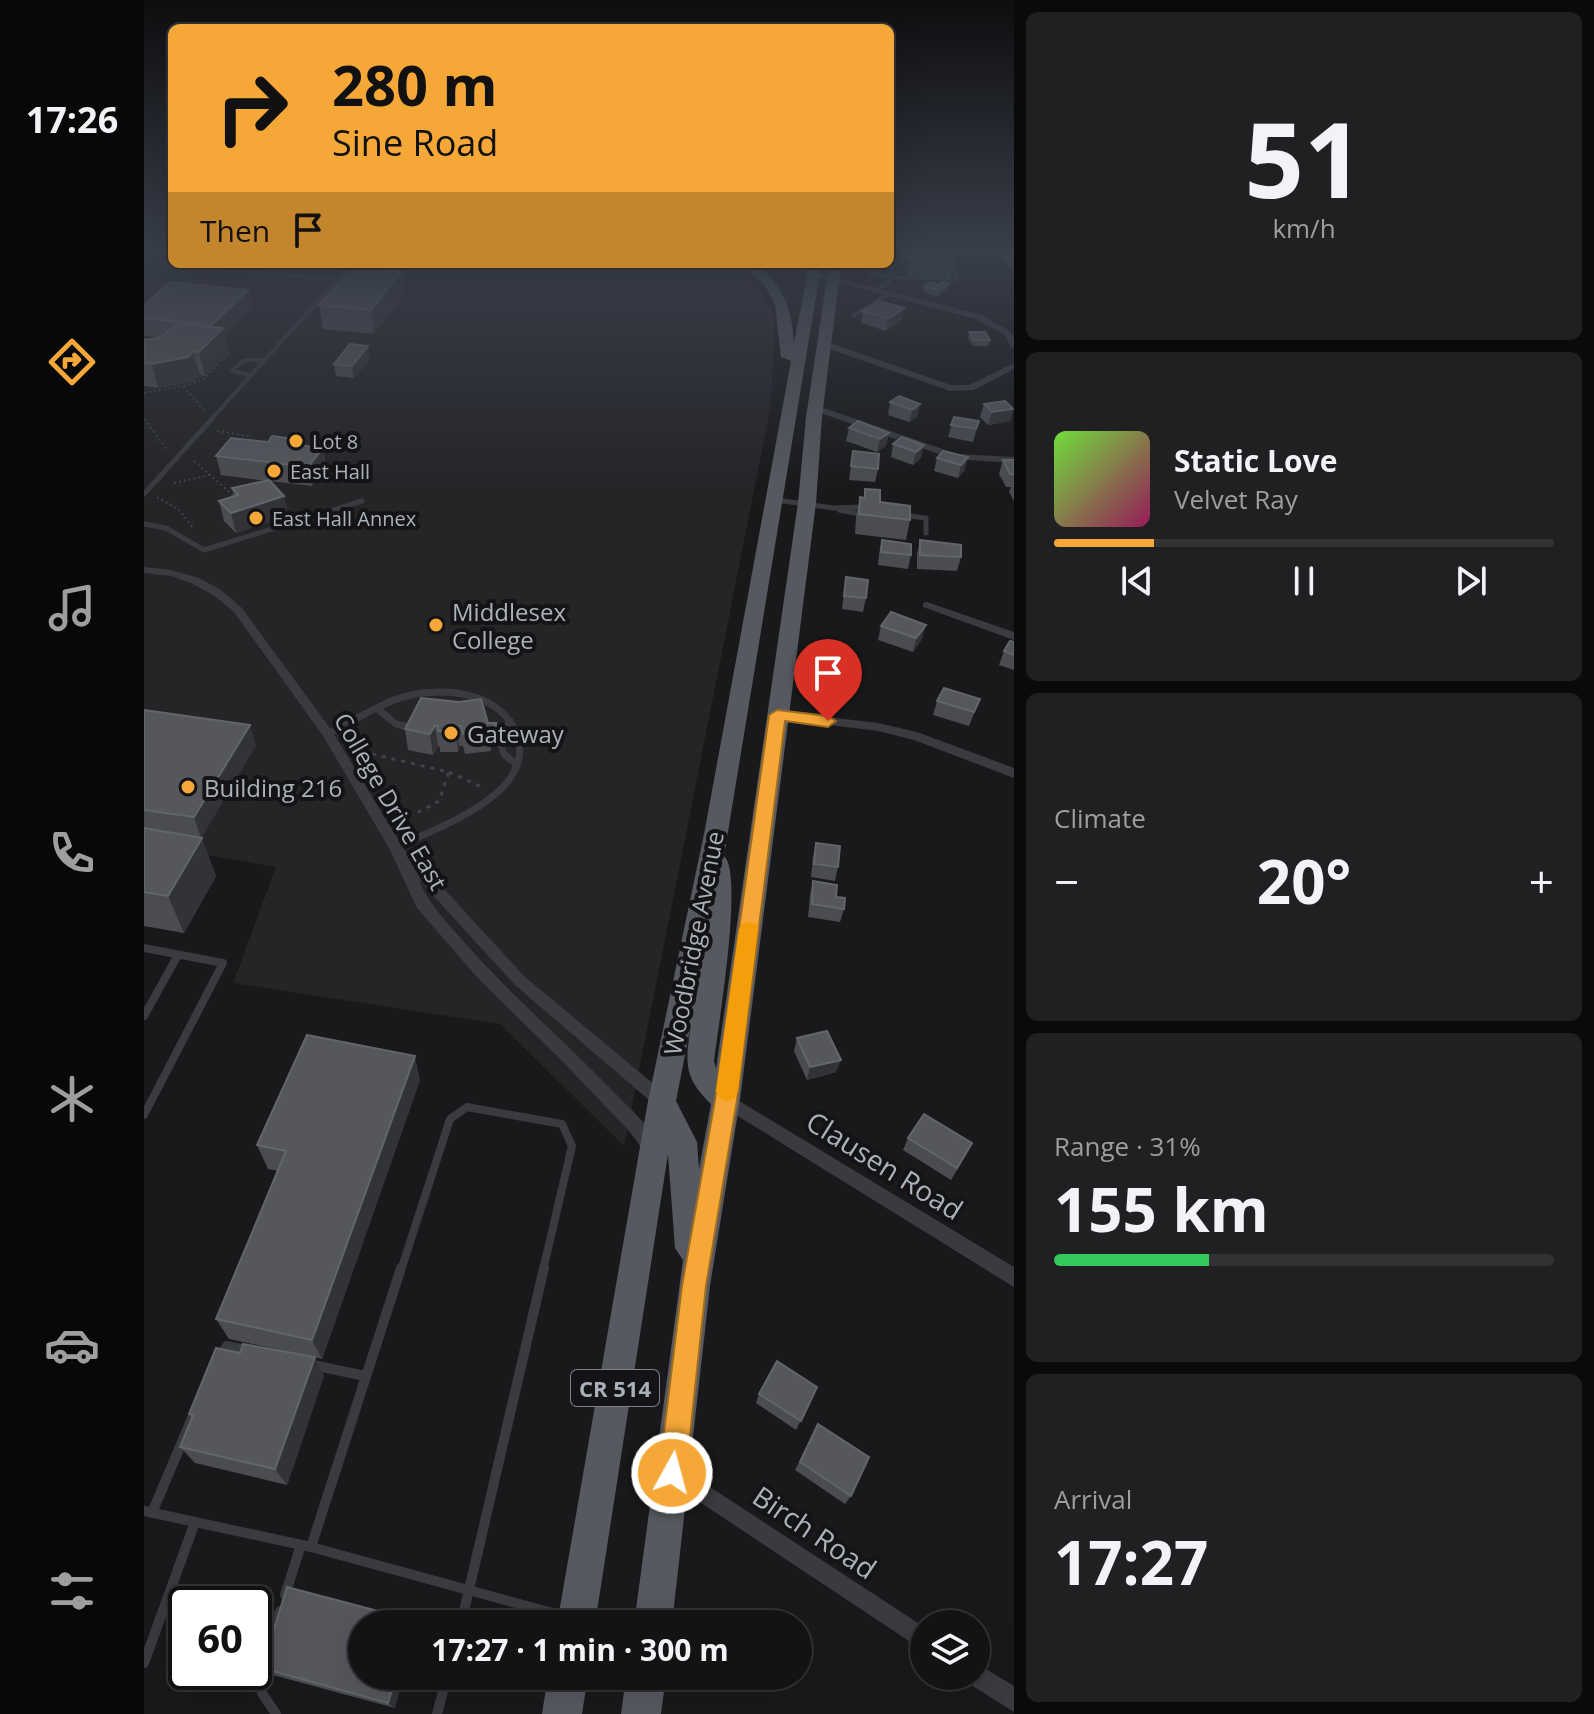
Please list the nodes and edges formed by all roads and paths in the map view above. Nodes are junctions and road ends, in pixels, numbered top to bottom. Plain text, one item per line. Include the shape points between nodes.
1 (292, 329) edge
2 (787, 329) edge
3 (802, 329) edge
4 (826, 329) edge
5 (1001, 329) edge
6 (824, 344) junction
7 (1014, 346) edge
8 (218, 350) edge
9 (264, 360) junction
10 (1014, 366) edge
11 (250, 375) junction
12 (183, 386) junction
13 (144, 393) edge
14 (790, 401) junction
15 (815, 408) junction
16 (206, 412) dead end
17 (144, 419) edge
18 (216, 431) dead end
19 (249, 436) edge
20 (169, 451) dead end
21 (1014, 460) edge
22 (194, 461) dead end
23 (211, 474) junction
24 (174, 483) dead end
25 (144, 494) edge
26 (157, 497) dead end
27 (235, 497) edge
28 (774, 500) junction
29 (362, 501) dead end
30 (807, 503) junction
31 (833, 508) junction
32 (871, 509) edge
33 (892, 514) edge
34 (876, 515) edge
35 (144, 524) edge
36 (194, 529) dead end
37 (926, 533) dead end
38 (144, 570) edge
39 (927, 605) dead end
40 (1014, 636) edge
41 (379, 710) junction
42 (777, 715) junction
43 (510, 721) junction
44 (412, 728) edge
45 (328, 734) junction
46 (372, 754) dead end
47 (517, 765) junction
48 (449, 772) junction
49 (1014, 773) edge
50 (486, 789) dead end
51 (415, 814) dead end
52 (717, 829) junction
53 (396, 847) junction
54 (144, 948) edge
55 (178, 955) junction
56 (144, 1016) edge
57 (726, 1100) junction
58 (662, 1101) junction
59 (144, 1115) edge
60 (655, 1152) junction
61 (1014, 1278) edge
62 (694, 1286) junction
63 (258, 1353) edge
64 (304, 1363) edge
65 (213, 1367) edge
66 (365, 1376) junction
67 (202, 1393) edge
68 (672, 1473) junction
69 (148, 1512) edge
70 (195, 1522) junction
71 (306, 1546) junction
72 (470, 1592) junction
73 (465, 1610) edge
74 (534, 1610) edge
75 (579, 1610) edge
76 (655, 1610) edge
77 (910, 1631) edge
78 (144, 1663) edge
79 (990, 1684) edge
80 (443, 1690) edge
81 (566, 1690) edge
82 (644, 1690) edge
83 (1014, 1700) edge
84 (276, 1714) edge
85 (437, 1714) edge
86 (562, 1714) edge
87 (641, 1714) edge

1 - 9 lane
2 - 14 main road
3 - 14 main road, Woodbridge Avenue / CR 514
4 - 6 main road, Woodbridge Avenue / CR 514
5 - 7 street
6 - 10 street via 950,388 971,388
6 - 15 main road, Woodbridge Avenue / CR 514
8 - 12 path via 231,351 204,379
9 - 11 lane
9 - 11 lane via 244,360 232,371
11 - 25 lane
12 - 13 path
12 - 16 path
14 - 28 main road, Woodbridge Avenue / CR 514
15 - 21 street via 956,457
15 - 30 main road, Woodbridge Avenue / CR 514
17 - 20 path
18 - 19 path
22 - 23 path
23 - 24 path
23 - 27 path
26 - 36 path via 179,510
28 - 30 lane
28 - 52 main road, Woodbridge Avenue / CR 514
29 - 35 lane via 204,550 166,528
30 - 31 lane
30 - 42 main road, Woodbridge Avenue / CR 514
31 - 32 lane
31 - 34 lane
33 - 37 lane via 926,518
38 - 45 street, College Drive East via 191,577 223,594
39 - 40 street
41 - 43 lane via 401,698 460,694 500,708
41 - 44 lane via 396,724
41 - 45 lane
42 - 49 street via 917,736
42 - 57 main road, Woodbridge Avenue / CR 514
43 - 47 lane via 521,750
43 - 47 lane via 499,739 504,754
45 - 53 street, College Drive East
46 - 48 path
47 - 53 lane via 486,802
48 - 50 path
48 - 51 path via 439,801
52 - 57 main road via 720,906 700,1061 705,1080
52 - 58 main road, Woodbridge Avenue / CR 514
53 - 58 street via 520,981
53 - 60 street, College Drive East via 422,904
54 - 55 lane
55 - 56 lane
55 - 59 lane via 223,963
57 - 61 street, Clausen Road
57 - 62 main road, Woodbridge Avenue / CR 514
58 - 60 main road, Woodbridge Avenue / CR 514
58 - 62 main road via 682,1142
60 - 75 main road, Woodbridge Avenue / CR 514
62 - 68 main road, Woodbridge Avenue / CR 514
63 - 65 lane via 227,1346
64 - 66 lane
66 - 71 lane
66 - 72 lane via 450,1119 467,1107 562,1124 572,1146
67 - 69 lane
68 - 76 main road, Woodbridge Avenue / CR 514
68 - 77 street, Birch Road
69 - 70 lane
70 - 71 lane
70 - 78 lane
71 - 72 lane
71 - 84 lane via 262,1665 262,1693
72 - 73 lane
72 - 74 lane
79 - 83 street
80 - 85 lane
81 - 86 main road
82 - 87 main road

